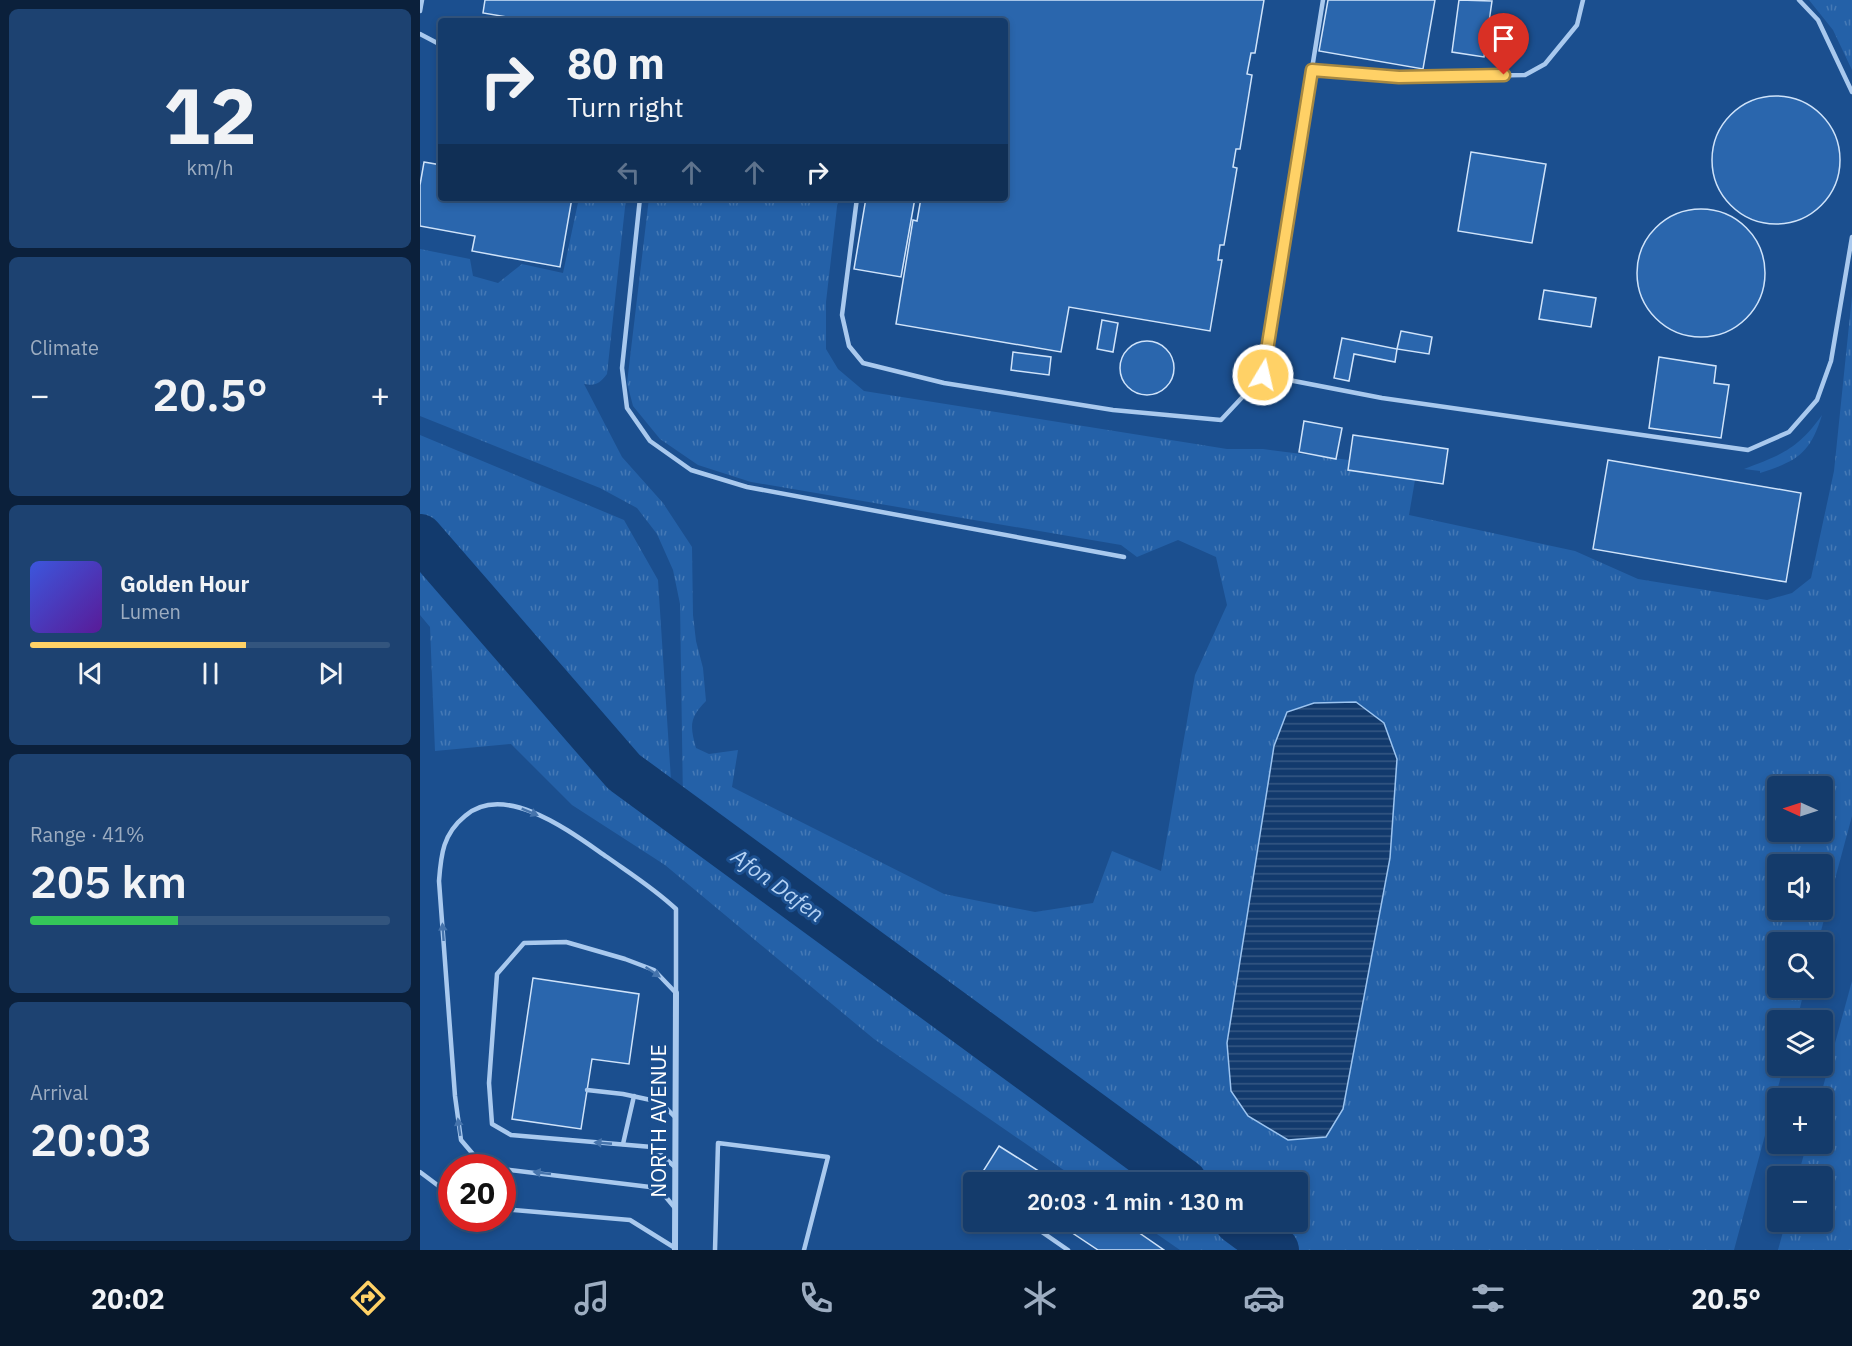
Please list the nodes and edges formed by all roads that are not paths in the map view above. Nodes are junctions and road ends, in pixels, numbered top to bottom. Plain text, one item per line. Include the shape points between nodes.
1 (422, 0) edge
2 (1323, 0) edge
3 (1583, 0) edge
4 (1799, 0) edge
5 (420, 11) edge
6 (420, 34) edge
7 (438, 43) edge
8 (1312, 70) junction
9 (1852, 92) edge
10 (640, 201) edge
11 (857, 201) edge
12 (1852, 237) edge
13 (1263, 375) junction
14 (1124, 557) dead end
15 (676, 993) junction
16 (587, 1090) dead end
17 (634, 1096) junction
18 (676, 1118) junction
19 (622, 1144) junction
20 (473, 1154) edge
21 (675, 1167) junction
22 (516, 1171) edge
23 (420, 1172) edge
24 (438, 1186) edge
25 (675, 1208) junction
26 (516, 1210) edge
27 (1042, 1232) edge
28 (675, 1249) edge
29 (715, 1250) edge
30 (804, 1250) edge
31 (1068, 1250) edge

1 - 5 lane
2 - 8 lane
3 - 8 lane via 1577,25 1545,64 1525,75 1399,77
4 - 9 lane via 1818,20
6 - 7 lane
8 - 13 lane
10 - 14 lane via 622,368 627,408 650,441 691,470 747,487
11 - 13 lane via 842,315 849,346 863,363 944,383 1113,410 1221,420
12 - 13 lane via 1830,361 1817,400 1789,432 1748,450 1382,398
15 - 18 street, NORTH AVENUE
19 -> 15 lane via 511,1135 492,1124 489,1083 497,974 524,943 566,942 654,970
20 -> 15 lane via 461,1140 455,1096 440,881 441,852 454,825 474,807 499,802 532,811 660,894 676,909
16 - 17 lane
17 - 18 lane via 660,1102
17 - 19 lane
18 - 21 street, NORTH AVENUE
19 - 21 lane via 652,1147
21 - 25 street, NORTH AVENUE
25 -> 22 lane via 650,1187
23 - 24 lane
25 - 28 street, NORTH AVENUE
26 - 28 lane via 630,1220
27 - 31 lane
29 - 30 lane via 718,1143 828,1157

